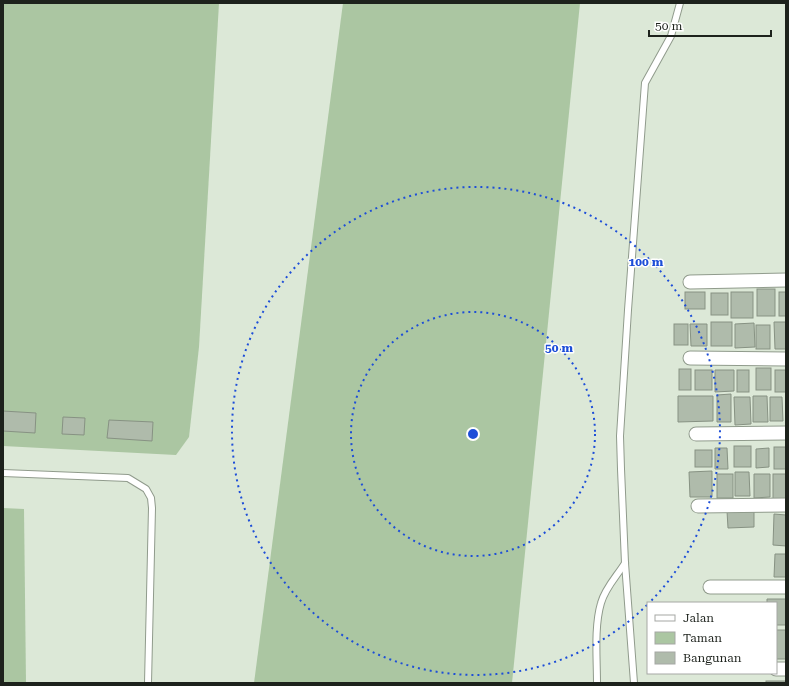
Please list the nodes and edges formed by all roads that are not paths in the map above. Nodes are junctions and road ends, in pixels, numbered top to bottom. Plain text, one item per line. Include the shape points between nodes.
1 (680, 3) edge
2 (786, 280) edge
3 (690, 282) dead end
4 (690, 358) dead end
5 (786, 359) edge
6 (786, 433) edge
7 (696, 434) dead end
8 (3, 473) edge
9 (786, 505) edge
10 (698, 506) dead end
11 (625, 563) junction
12 (710, 587) dead end
13 (786, 587) edge
14 (148, 683) edge
15 (597, 683) edge
16 (634, 683) edge

1 - 11 lane via 671,36 648,76 644,89 620,436
2 - 3 street
4 - 5 street
6 - 7 street
8 - 14 lane via 128,478 146,488 152,508
9 - 10 street
11 - 15 lane via 601,603
11 - 16 lane
12 - 13 street

